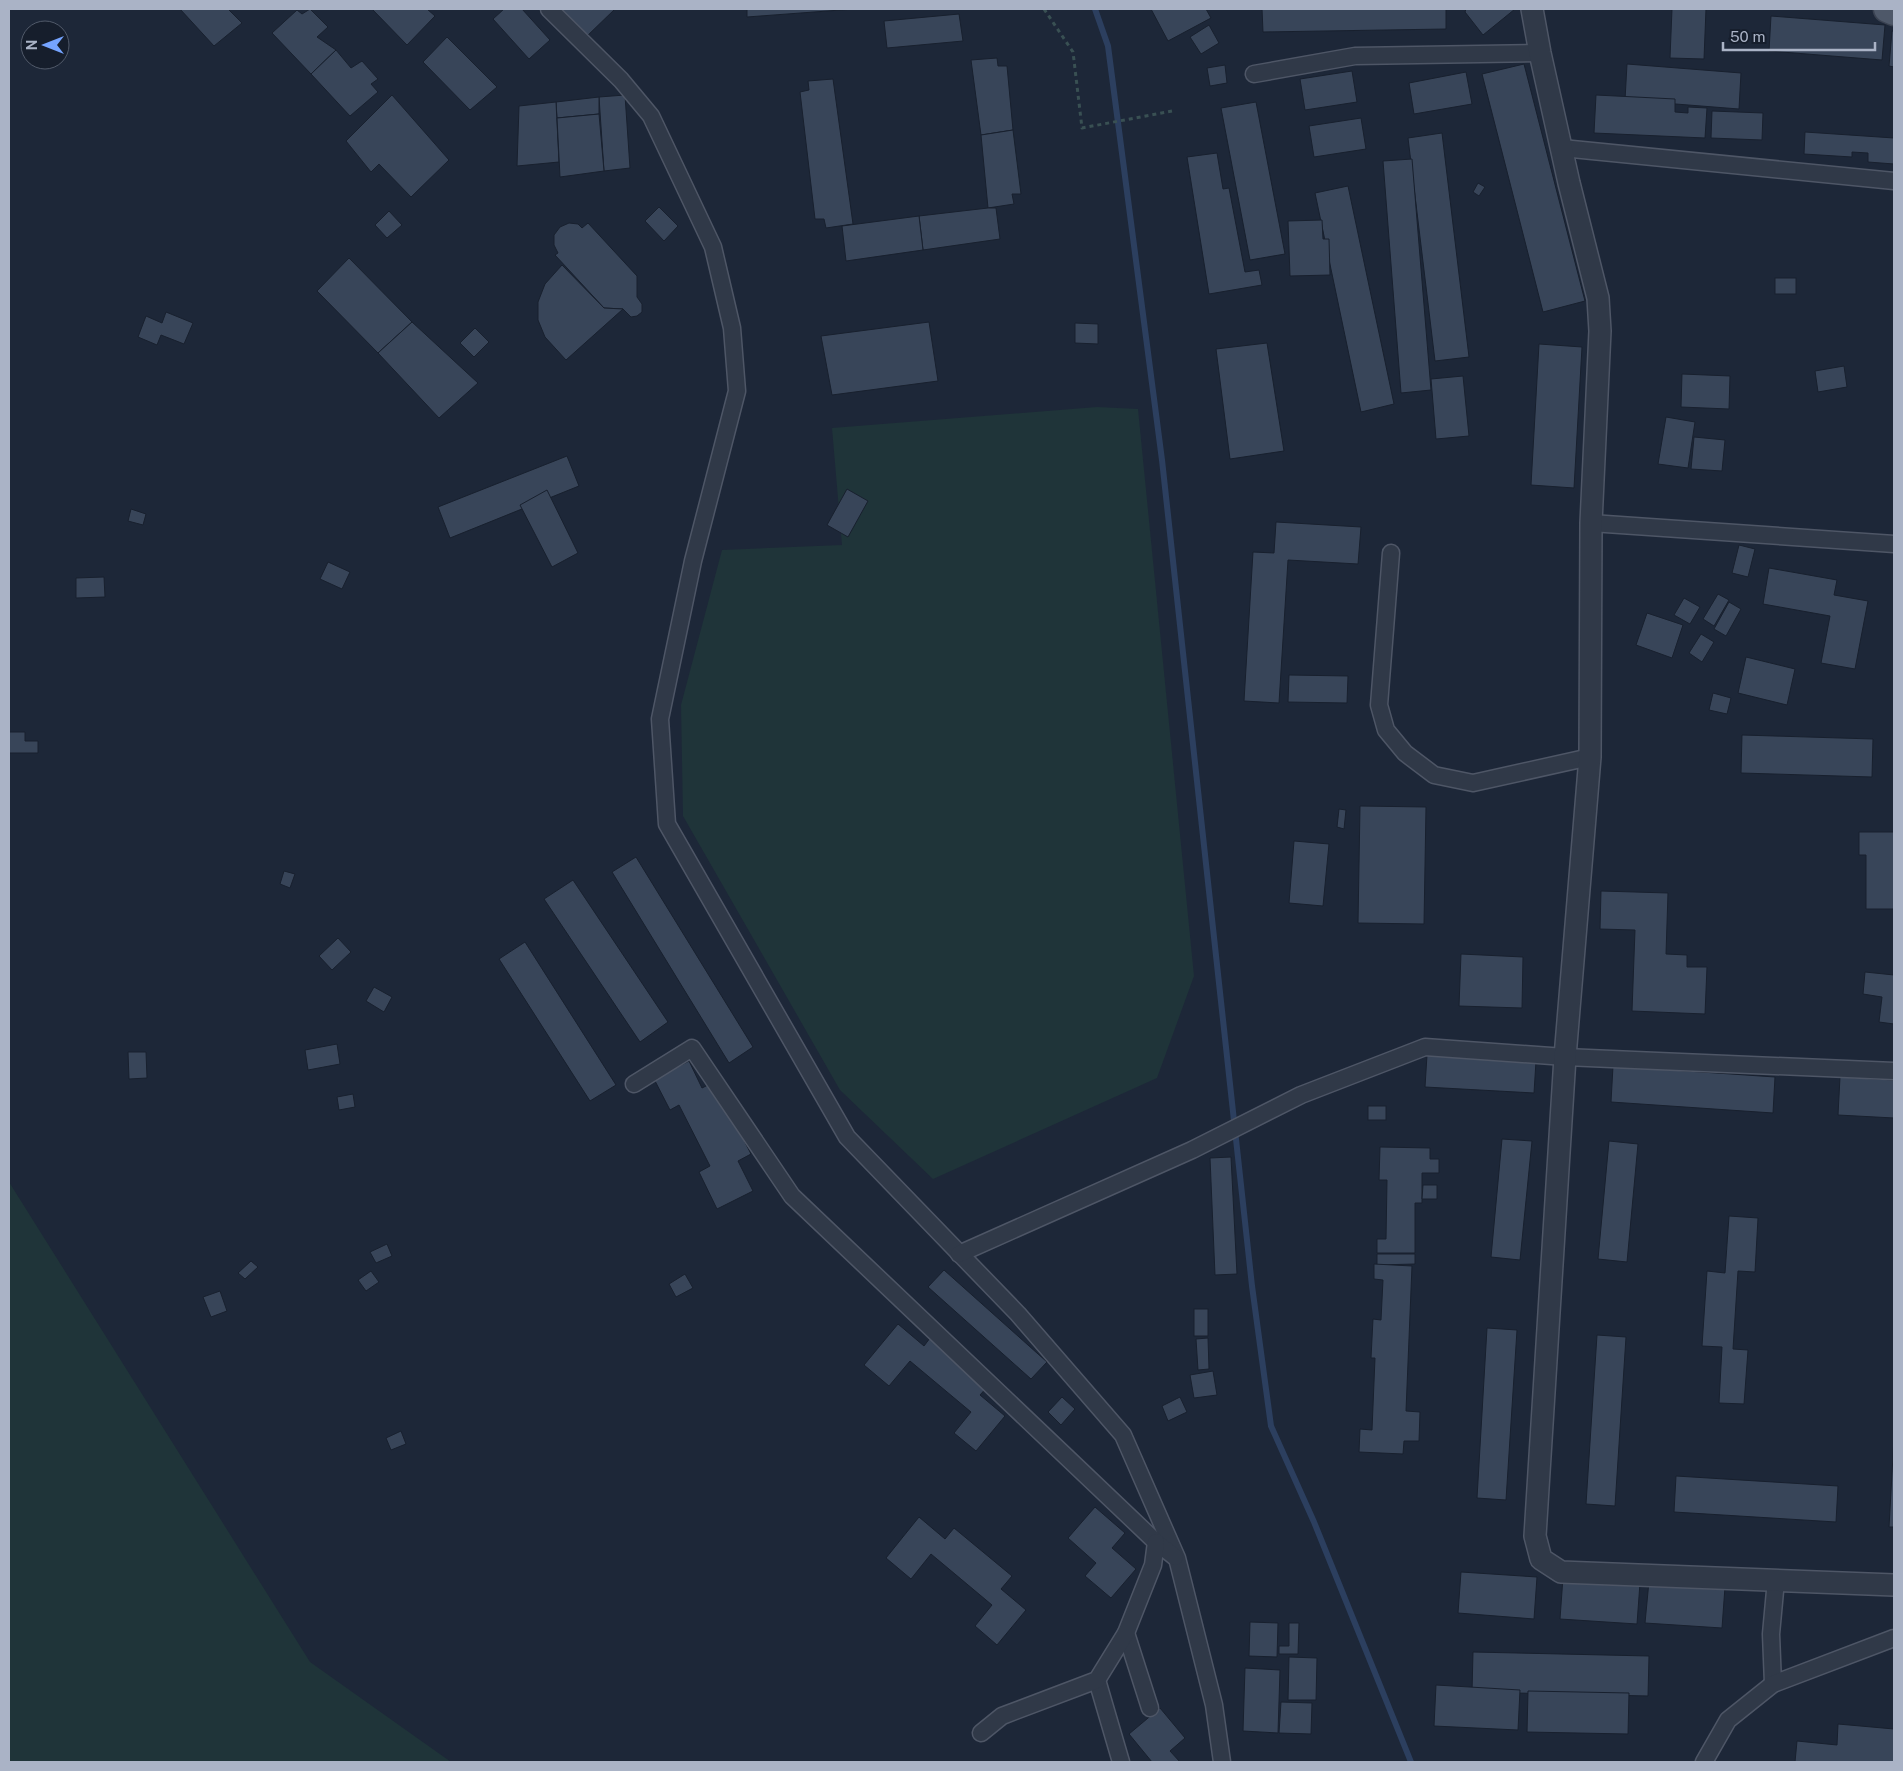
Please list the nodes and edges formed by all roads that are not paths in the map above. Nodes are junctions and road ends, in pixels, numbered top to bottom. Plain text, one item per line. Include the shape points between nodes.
1 (549, 9) edge
2 (1532, 9) edge
3 (1887, 9) edge
4 (1894, 12) edge
5 (1540, 53) junction
6 (1254, 74) dead end
7 (1562, 148) junction
8 (1894, 180) edge
9 (1590, 523) junction
10 (1894, 544) edge
11 (1391, 554) dead end
12 (1590, 757) junction
13 (1565, 1057) junction
14 (1894, 1071) edge
15 (634, 1084) dead end
16 (960, 1254) junction
17 (1156, 1542) junction
18 (1177, 1558) junction
19 (1776, 1580) junction
20 (1894, 1585) edge
21 (1126, 1633) junction
22 (1894, 1638) edge
23 (1097, 1680) junction
24 (1773, 1684) junction
25 (1150, 1708) dead end
26 (981, 1733) dead end
27 (1121, 1762) edge
28 (1222, 1762) edge
29 (1704, 1762) edge

1 - 16 street via 621,80 650,116 713,247 732,328 737,391 693,561 660,718 668,824 847,1137
2 - 5 street
3 - 4 main road
5 - 6 street via 1354,56
5 - 7 street
7 - 8 street
7 - 9 street via 1598,298 1599,371
9 - 10 street
9 - 12 street
11 - 12 street via 1379,705 1386,730 1405,753 1434,775 1472,783
12 - 13 street
13 - 14 street
13 - 16 street via 1425,1047 1301,1095 1192,1150
13 - 19 street via 1535,1536 1541,1559 1561,1572
15 - 17 street via 692,1048 792,1196
16 - 18 street via 1018,1314 1123,1435
17 - 18 street
17 - 21 street via 1153,1565
18 - 28 street via 1214,1705
19 - 20 street
19 - 24 street via 1771,1634
21 - 23 street
21 - 25 street
22 - 24 street
23 - 26 street via 1002,1716
23 - 27 street
24 - 29 street via 1728,1720

